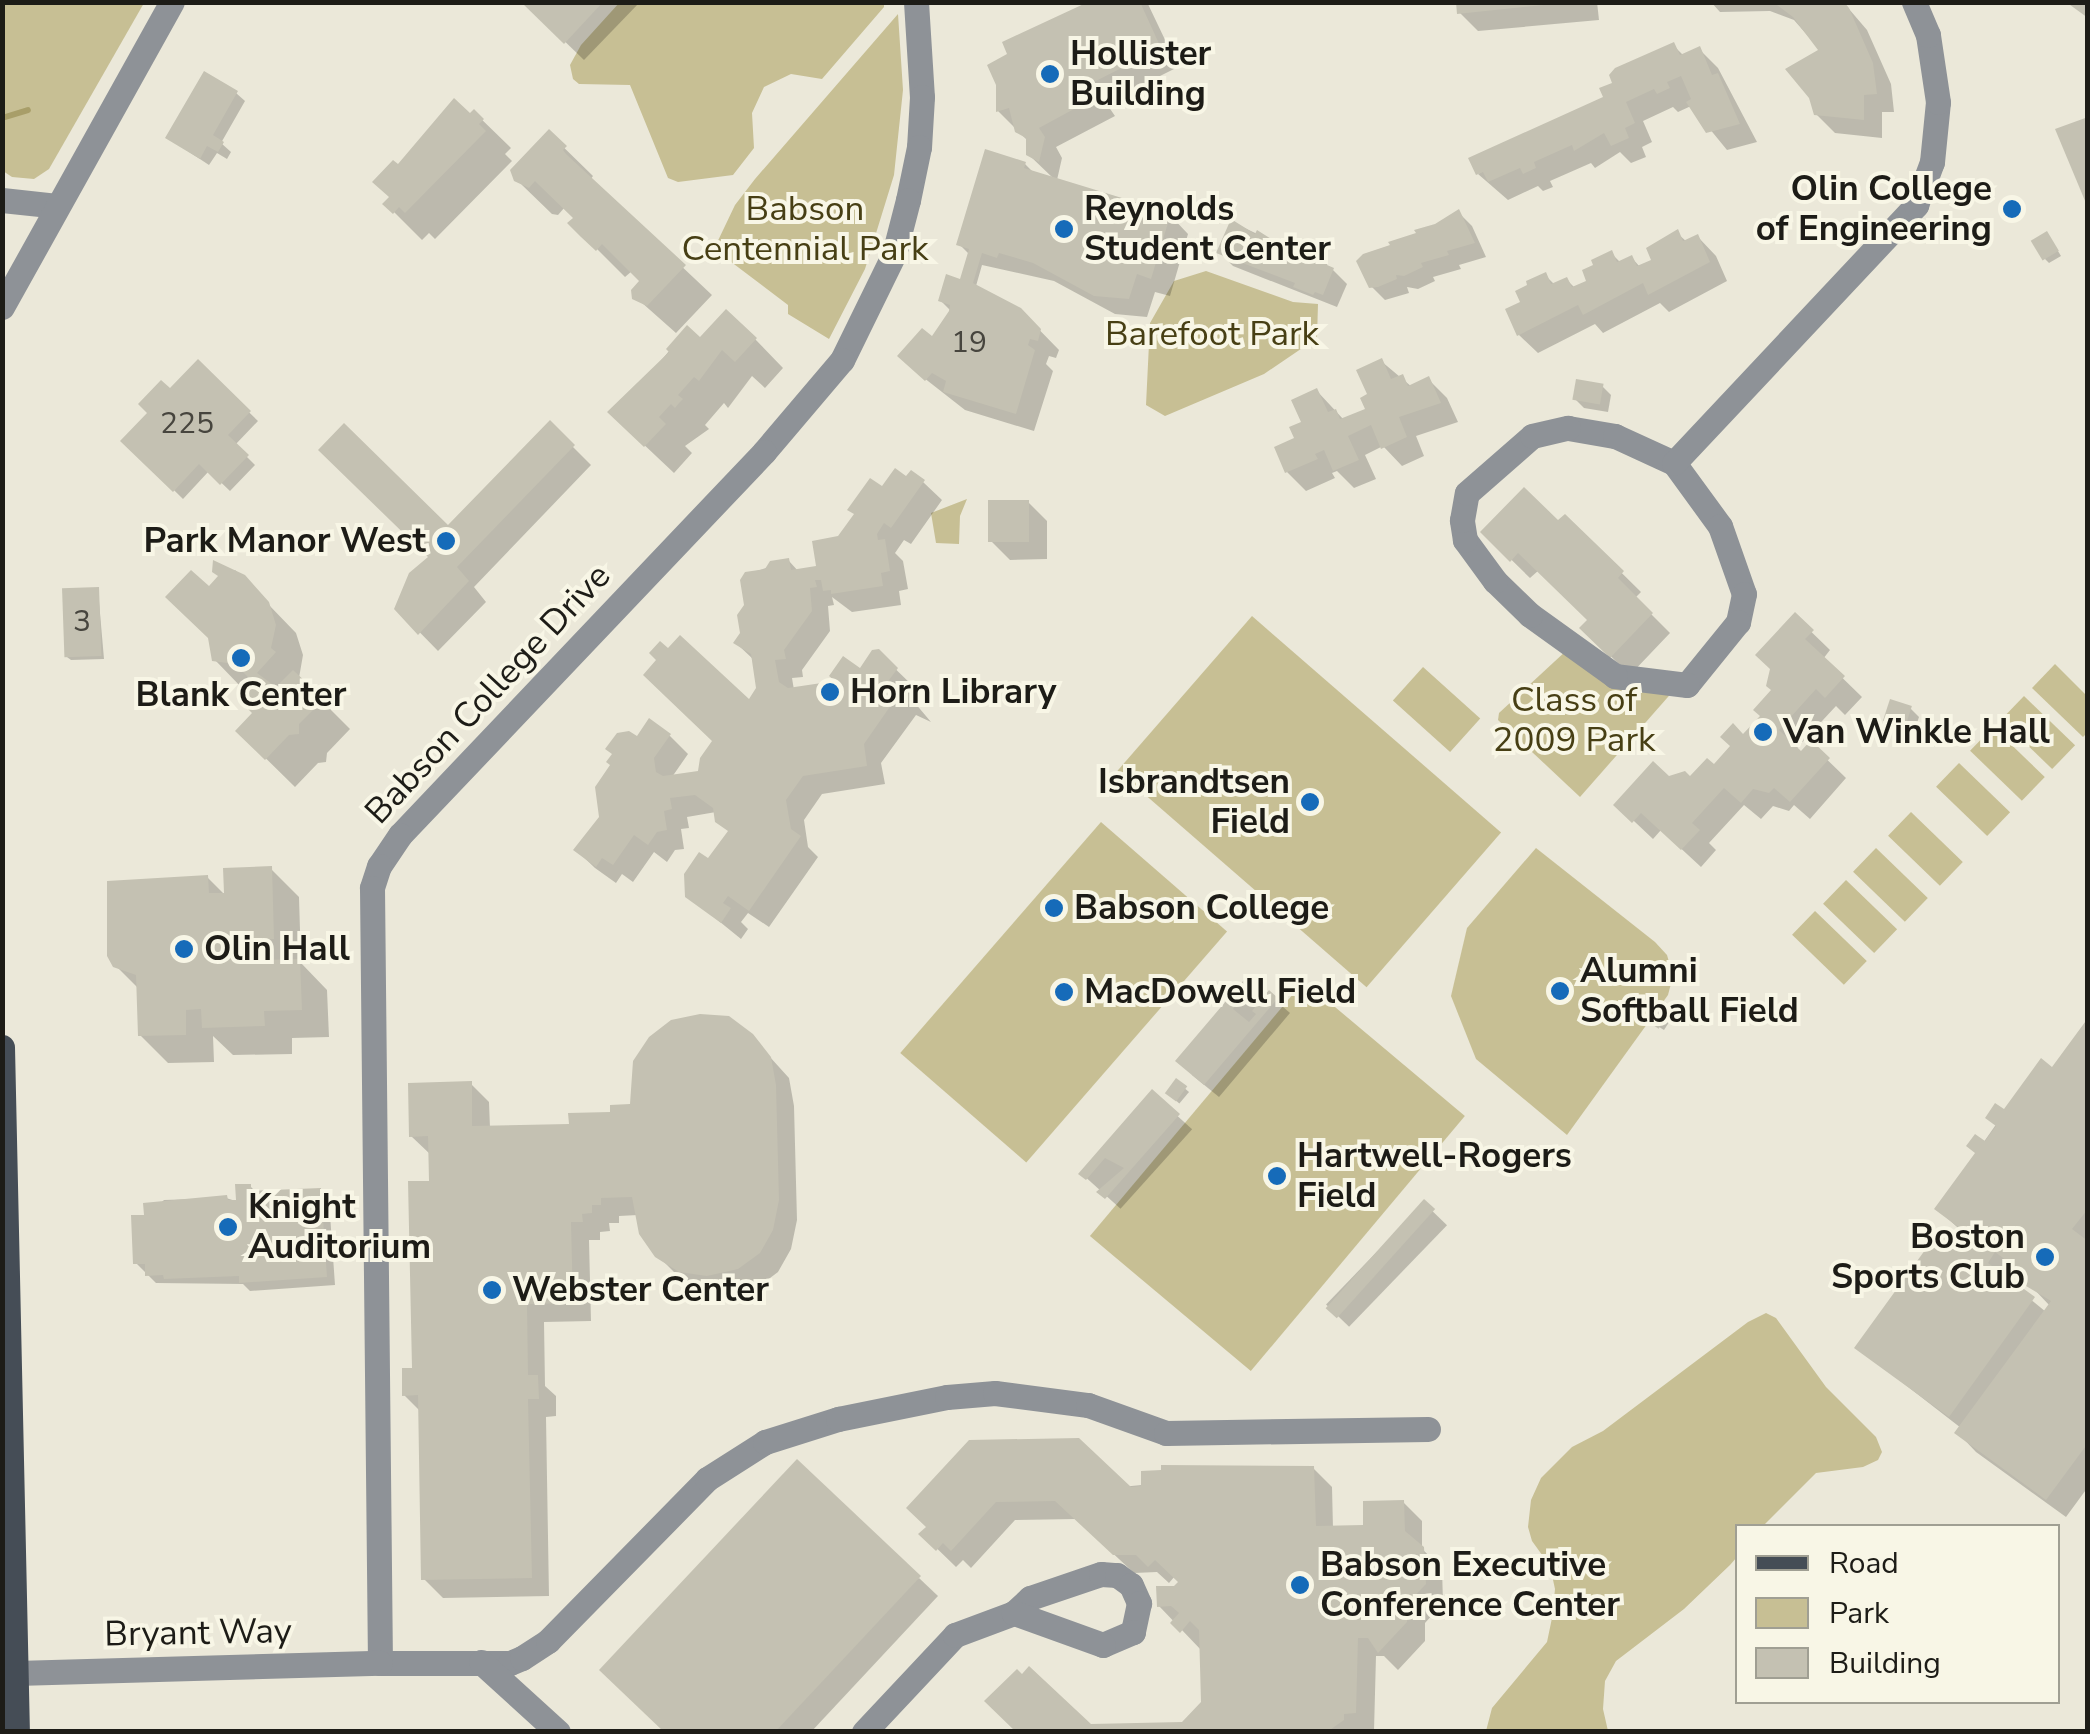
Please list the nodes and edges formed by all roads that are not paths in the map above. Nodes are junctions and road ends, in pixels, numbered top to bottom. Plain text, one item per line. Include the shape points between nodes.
1 (172, 2) edge
2 (916, 2) edge
3 (1914, 2) edge
4 (2, 200) edge
5 (57, 206) junction
6 (2, 307) edge
7 (1674, 462) junction
8 (2, 1046) edge
9 (4, 1144) edge
10 (1428, 1429) dead end
11 (1014, 1613) dead end
12 (481, 1662) junction
13 (380, 1663) junction
14 (16, 1673) junction
15 (17, 1732) edge
16 (558, 1732) edge
17 (864, 1732) edge

1 - 5 street
2 - 13 street, Babson College Drive via 919,148 894,254 842,360 764,452 400,834 372,888
3 - 7 street via 1928,36 1938,102 1932,162 1916,205
4 - 5 street
5 - 6 street
7 - 7 street via 1595,430 1532,436 1467,493 1462,520 1466,540 1495,581 1567,644 1615,676 1687,685 1738,622 1744,594 1714,515
8 - 9 main road
9 - 14 main road
10 - 12 street via 1166,1433 1088,1405 995,1393 810,1426 766,1442 707,1479 548,1641 510,1663
11 - 17 street via 954,1636
12 - 13 street
12 - 16 street
13 - 14 street, Bryant Way
14 - 15 main road

